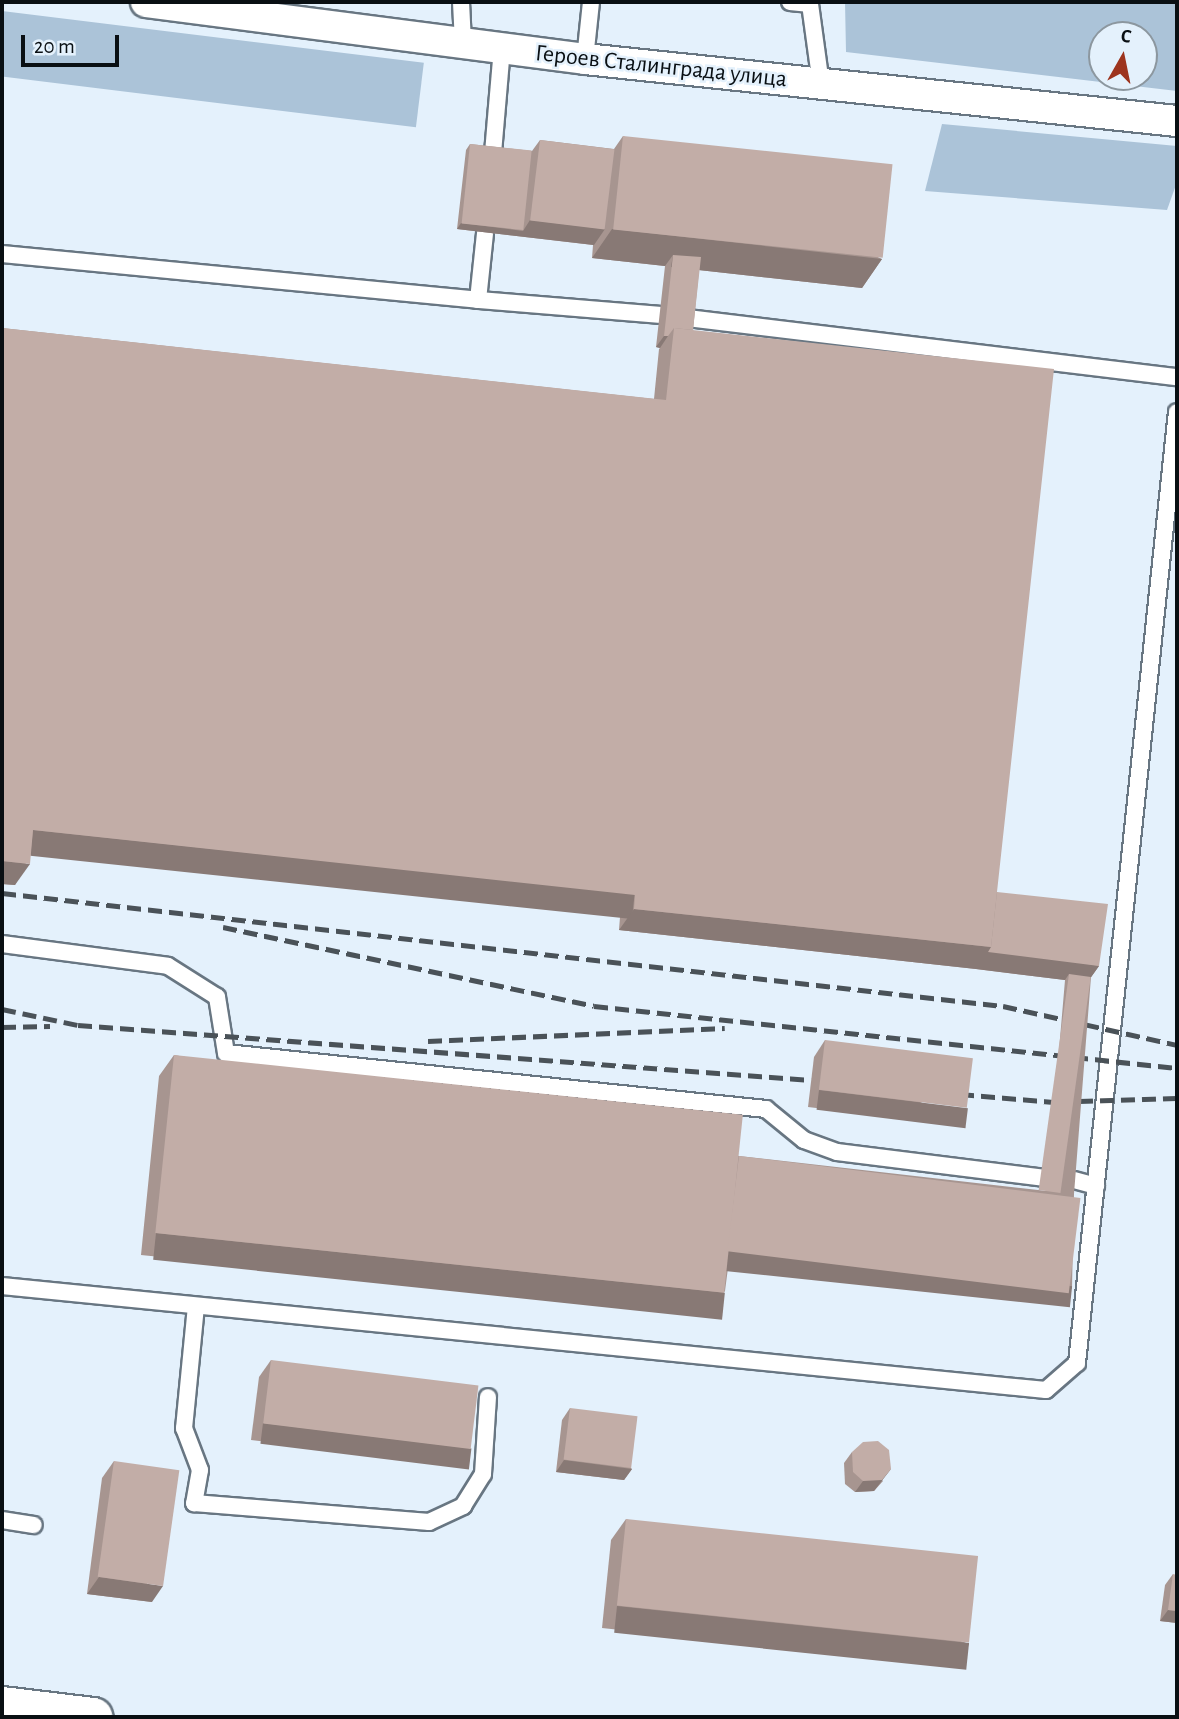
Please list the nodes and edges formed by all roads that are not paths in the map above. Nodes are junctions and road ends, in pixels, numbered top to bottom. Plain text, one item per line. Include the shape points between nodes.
1 (146, 2) edge
2 (461, 2) edge
3 (591, 2) edge
4 (790, 2) edge
5 (463, 43) junction
6 (502, 49) junction
7 (585, 59) junction
8 (821, 84) junction
9 (1177, 121) edge
10 (493, 153) edge
11 (485, 233) edge
12 (2, 254) edge
13 (478, 300) junction
14 (659, 315) dead end
15 (687, 318) edge
16 (1177, 377) edge
17 (1177, 412) edge
18 (2, 944) edge
19 (1047, 1178) dead end
20 (1074, 1180) edge
21 (1096, 1186) junction
22 (2, 1286) edge
23 (196, 1306) junction
24 (488, 1397) dead end
25 (2, 1520) edge
26 (34, 1525) dead end
27 (2, 1706) edge
28 (93, 1717) edge

1 - 5 street, Героев Сталинграда улица
2 - 5 lane
3 - 7 lane
4 - 8 lane via 810,4
5 - 6 street, Героев Сталинграда улица
6 - 7 street, Героев Сталинграда улица
6 - 10 lane
7 - 8 street, Героев Сталинграда улица
8 - 9 street, Героев Сталинграда улица
11 - 13 lane
12 - 13 lane
13 - 14 lane
15 - 16 lane
17 - 21 lane
18 - 19 lane via 168,966 217,998 226,1053 766,1109 804,1140 837,1152
20 - 21 lane
21 - 23 lane via 1077,1363 1046,1390
22 - 23 lane
23 - 24 lane via 184,1428 200,1470 194,1503 429,1522 463,1506 482,1474
25 - 26 lane
27 - 28 street

